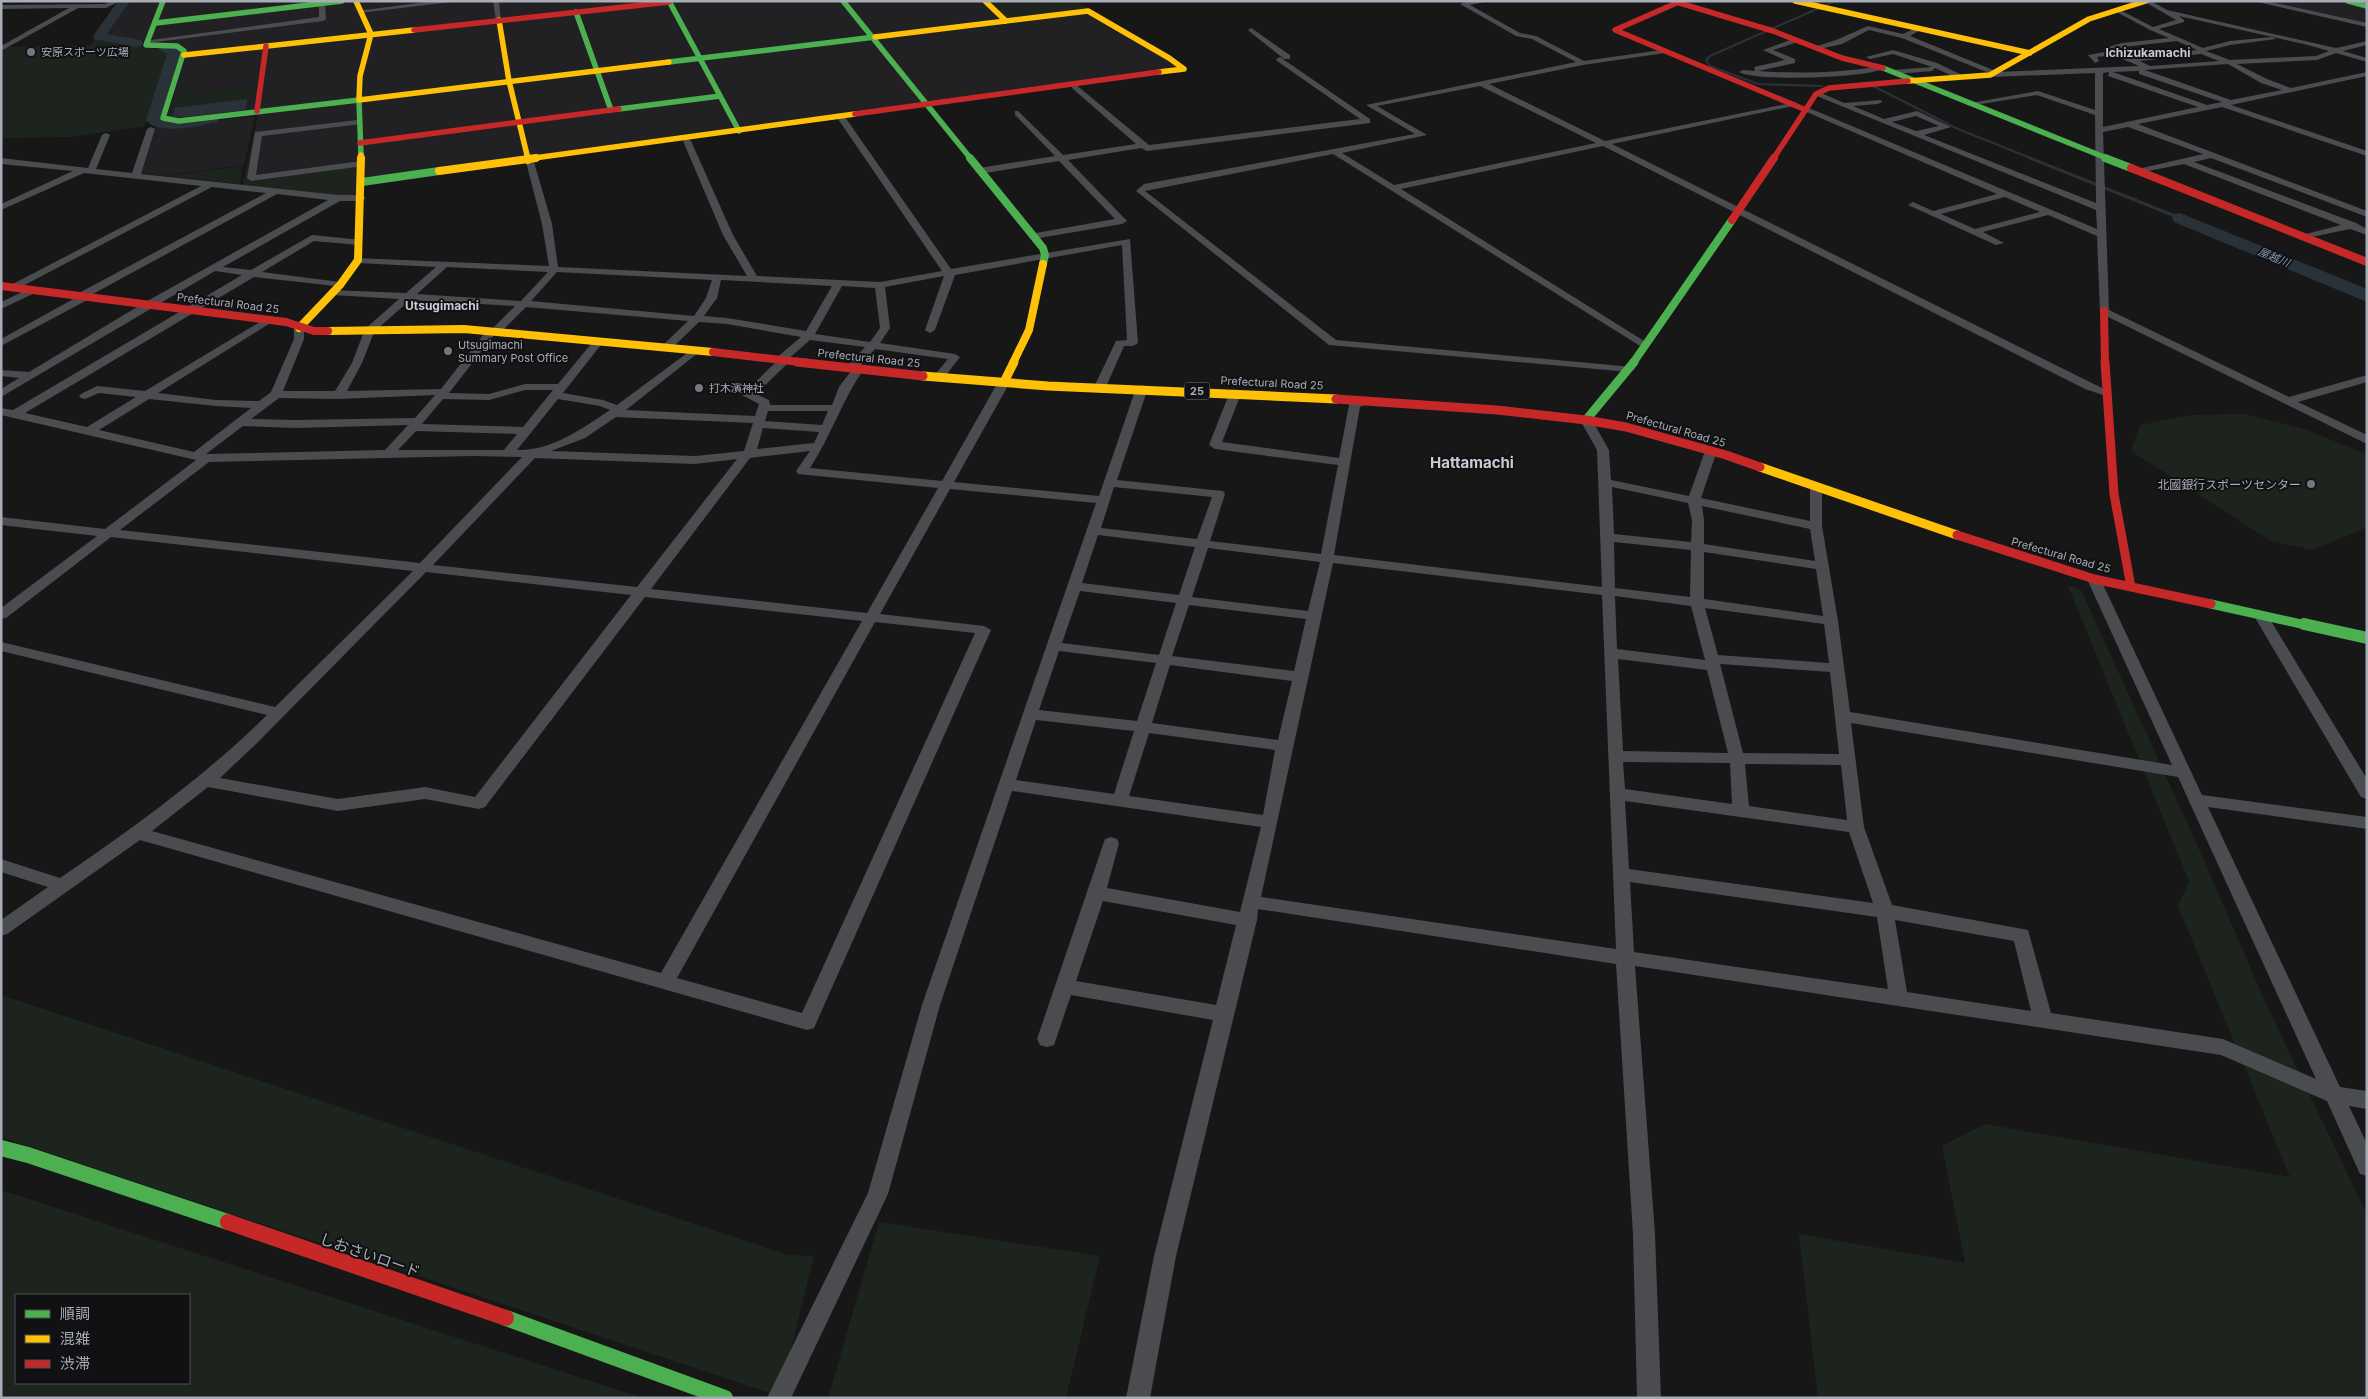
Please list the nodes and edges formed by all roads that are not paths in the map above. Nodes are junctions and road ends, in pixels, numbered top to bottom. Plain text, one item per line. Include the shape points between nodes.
1 (117, 1) edge
2 (163, 1) edge
3 (342, 1) edge
4 (456, 1) edge
5 (496, 1) edge
6 (669, 1) edge
7 (843, 1) edge
8 (985, 1) edge
9 (1486, 1) edge
10 (1795, 1) edge
11 (2146, 1) edge
12 (2256, 1) edge
13 (1678, 2) edge
14 (322, 4) junction
15 (77, 6) junction
16 (358, 6) edge
17 (1, 7) edge
18 (2116, 10) junction
19 (2162, 10) junction
20 (576, 12) junction
21 (2195, 18) junction
22 (499, 20) junction
23 (1006, 21) junction
24 (2182, 21) junction
25 (156, 22) junction
26 (2367, 25) edge
27 (2152, 29) junction
28 (1251, 30) dead end
29 (372, 34) junction
30 (1918, 34) junction
31 (1904, 36) junction
32 (873, 37) junction
33 (2286, 38) junction
34 (1795, 40) junction
35 (2176, 40) junction
36 (148, 41) junction
37 (2367, 43) edge
38 (2136, 44) junction
39 (266, 46) junction
40 (1815, 48) junction
41 (1, 49) edge
42 (1940, 50) junction
43 (2335, 50) junction
44 (1665, 51) junction
45 (2202, 51) junction
46 (1858, 53) dead end
47 (1896, 53) junction
48 (2030, 53) junction
49 (2115, 53) junction
50 (184, 55) junction
51 (2168, 55) junction
52 (1870, 57) junction
53 (700, 58) junction
54 (2132, 60) junction
55 (2367, 60) edge
56 (2095, 62) dead end
57 (2228, 62) junction
58 (1583, 63) junction
59 (1973, 63) junction
60 (1881, 68) junction
61 (1941, 68) junction
62 (2150, 68) junction
63 (2135, 69) junction
64 (598, 71) junction
65 (2100, 71) junction
66 (1743, 72) junction
67 (1900, 72) junction
68 (1993, 74) junction
69 (2367, 74) edge
70 (1836, 75) junction
71 (1730, 76) junction
72 (1962, 77) junction
73 (1915, 80) junction
74 (509, 82) junction
75 (1481, 84) junction
76 (1849, 86) junction
77 (2291, 90) junction
78 (1816, 94) junction
79 (720, 96) junction
80 (359, 100) junction
81 (1878, 102) dead end
82 (2226, 103) junction
83 (1793, 104) junction
84 (1842, 104) junction
85 (1969, 104) junction
86 (928, 105) junction
87 (2206, 107) junction
88 (611, 110) junction
89 (1806, 110) junction
90 (257, 111) junction
91 (1018, 113) dead end
92 (2099, 114) junction
93 (842, 119) junction
94 (1884, 121) junction
95 (358, 122) junction
96 (518, 122) junction
97 (2129, 124) junction
98 (151, 129) dead end
99 (2100, 130) junction
100 (738, 131) junction
101 (1916, 134) junction
102 (106, 135) dead end
103 (687, 141) junction
104 (1880, 141) junction
105 (360, 143) junction
106 (1604, 144) junction
107 (1143, 145) junction
108 (1335, 152) junction
109 (2099, 154) junction
110 (2367, 154) edge
111 (2212, 155) junction
112 (1062, 158) junction
113 (1, 161) edge
114 (529, 161) junction
115 (2185, 161) junction
116 (361, 164) junction
117 (87, 170) junction
118 (979, 171) junction
119 (2141, 171) junction
120 (136, 175) junction
121 (211, 184) junction
122 (362, 184) junction
123 (1394, 188) junction
124 (278, 190) junction
125 (2006, 194) junction
126 (338, 198) junction
127 (362, 198) junction
128 (1913, 205) dead end
129 (1, 207) edge
130 (2100, 208) junction
131 (1740, 210) junction
132 (2050, 212) junction
133 (1932, 214) junction
134 (2367, 214) edge
135 (2367, 222) edge
136 (2351, 226) junction
137 (1974, 232) junction
138 (2367, 232) edge
139 (2101, 234) junction
140 (1032, 236) junction
141 (2305, 237) junction
142 (359, 242) junction
143 (1998, 243) dead end
144 (1045, 255) junction
145 (358, 260) junction
146 (2367, 262) edge
147 (445, 264) junction
148 (212, 268) junction
149 (554, 270) junction
150 (950, 272) junction
151 (252, 274) junction
152 (717, 277) junction
153 (753, 278) junction
154 (839, 282) junction
155 (880, 285) junction
156 (1, 286) edge
157 (13, 288) junction
158 (337, 288) junction
159 (33, 290) junction
160 (84, 296) junction
161 (406, 298) junction
162 (521, 304) junction
163 (1, 306) edge
164 (146, 306) junction
165 (191, 310) junction
166 (2104, 311) junction
167 (268, 320) junction
168 (694, 320) junction
169 (299, 328) junction
170 (930, 330) dead end
171 (369, 331) junction
172 (493, 332) junction
173 (808, 336) junction
174 (600, 341) junction
175 (1, 343) edge
176 (873, 345) junction
177 (1645, 346) junction
178 (666, 348) junction
179 (694, 350) junction
180 (781, 362) junction
181 (855, 368) junction
182 (1629, 369) junction
183 (1, 373) edge
184 (31, 376) junction
185 (939, 377) junction
186 (76, 378) junction
187 (2367, 378) edge
188 (1004, 382) junction
189 (1100, 387) junction
190 (1142, 388) junction
191 (104, 389) junction
192 (560, 391) junction
193 (2106, 393) junction
194 (1, 394) edge
195 (276, 394) junction
196 (441, 394) junction
197 (1235, 394) junction
198 (147, 395) junction
199 (85, 396) dead end
200 (338, 396) junction
201 (2289, 401) junction
202 (1359, 402) junction
203 (262, 405) junction
204 (836, 408) junction
205 (1, 411) edge
206 (616, 411) junction
207 (15, 414) junction
208 (760, 417) junction
209 (1586, 420) junction
210 (241, 422) junction
211 (415, 424) junction
212 (826, 429) junction
213 (90, 431) junction
214 (526, 431) junction
215 (2367, 440) edge
216 (818, 446) junction
217 (1711, 451) junction
218 (389, 453) junction
219 (507, 454) junction
220 (531, 455) junction
221 (747, 455) junction
222 (201, 457) junction
223 (1345, 462) junction
224 (1605, 482) junction
225 (1109, 483) junction
226 (946, 486) junction
227 (1816, 487) junction
228 (1103, 500) junction
229 (1694, 500) junction
230 (1, 521) edge
231 (1816, 526) junction
232 (1092, 531) junction
233 (110, 533) junction
234 (1608, 537) junction
235 (1201, 545) junction
236 (1697, 547) junction
237 (1327, 559) junction
238 (1823, 566) junction
239 (423, 568) junction
240 (2094, 580) junction
241 (1074, 586) junction
242 (2130, 587) junction
243 (1607, 592) junction
244 (641, 593) junction
245 (1183, 599) junction
246 (1697, 602) junction
247 (1, 615) edge
248 (1314, 616) junction
249 (2261, 616) junction
250 (870, 619) junction
251 (1831, 620) junction
252 (2367, 638) edge
253 (1, 646) edge
254 (1053, 646) junction
255 (1610, 653) junction
256 (1164, 660) junction
257 (1713, 663) junction
258 (1837, 668) junction
259 (1300, 677) junction
260 (277, 712) junction
261 (1030, 714) junction
262 (1842, 716) junction
263 (1143, 727) junction
264 (1284, 746) junction
265 (1615, 756) junction
266 (1737, 758) junction
267 (1848, 760) junction
268 (2184, 772) junction
269 (206, 781) junction
270 (1006, 784) junction
271 (2367, 793) edge
272 (1617, 794) junction
273 (1120, 799) junction
274 (2196, 800) junction
275 (1741, 811) junction
276 (1270, 822) junction
277 (2367, 823) edge
278 (1856, 827) junction
279 (138, 833) junction
280 (1111, 843) dead end
281 (1, 865) edge
282 (1621, 874) junction
283 (63, 886) junction
284 (1097, 893) junction
285 (1250, 911) junction
286 (1885, 911) junction
287 (1, 929) edge
288 (1625, 957) junction
289 (665, 982) junction
290 (1065, 986) junction
291 (1899, 998) junction
292 (1225, 1014) junction
293 (2043, 1020) junction
294 (1047, 1040) dead end
295 (2333, 1094) junction
296 (2367, 1100) edge
297 (1, 1148) edge
298 (2367, 1167) edge
299 (726, 1398) edge
300 (779, 1398) edge
301 (1138, 1398) edge
302 (1649, 1398) edge

1 - 15 street via 106,6
2 - 25 street
3 - 14 street
4 - 16 street
5 - 22 street
6 - 20 street
6 - 53 street
7 - 32 street
8 - 23 street
9 - 58 street via 1463,4 1518,35 1534,37
10 - 30 street
11 - 18 street
11 - 19 street
12 - 26 street
13 - 34 street
13 - 44 street via 1615,30
14 - 25 street
14 - 36 street via 323,19
15 - 17 street
15 - 41 street
16 - 29 street
18 - 27 street
18 - 48 street via 2089,19
19 - 21 street
19 - 24 street
20 - 22 street
20 - 64 street
21 - 24 street
21 - 33 street
22 - 29 street
22 - 74 street
23 - 32 street
23 - 86 street via 1088,11 1184,69
24 - 27 street
25 - 36 street
27 - 35 street
28 - 107 street via 1367,121 1147,148
29 - 39 street
29 - 80 street via 360,76
30 - 31 street
30 - 31 street
30 - 42 street
30 - 47 street via 1886,48
30 - 48 street
31 - 40 street via 1868,28 1839,42
32 - 53 street
32 - 86 street
33 - 43 street
33 - 45 street via 2230,43
34 - 40 street
34 - 66 street via 1767,50 1792,61
35 - 38 street
35 - 45 street via 2192,44
36 - 50 street via 146,44 177,46
37 - 43 street
38 - 49 street via 2107,50
38 - 51 street
39 - 50 street
39 - 90 street
40 - 60 street
42 - 47 street
42 - 59 street
43 - 55 street
43 - 57 street via 2317,58
44 - 58 street
44 - 71 street
45 - 51 street
45 - 57 street
46 - 52 street
47 - 52 street
47 - 61 street
48 - 68 street
49 - 54 street
49 - 56 street via 2092,54
50 - 90 street via 162,118 179,121
51 - 54 street
52 - 67 street
53 - 64 street
53 - 79 street
54 - 62 street
57 - 62 street
57 - 77 street via 2264,81
58 - 75 street
59 - 61 street
59 - 68 street
60 - 67 street
60 - 70 street
61 - 67 street
61 - 72 street
62 - 63 street
63 - 65 street
63 - 82 street
64 - 74 street
64 - 88 street
65 - 68 street
65 - 87 street
65 - 92 street
66 - 70 street
66 - 71 street
67 - 73 street
68 - 72 street
69 - 77 street
70 - 76 street
71 - 83 street
72 - 73 street
73 - 76 street
73 - 85 street
74 - 80 street
74 - 96 street
75 - 106 street
75 - 108 street via 1370,105 1423,135
76 - 78 street via 1829,88
77 - 82 street
78 - 84 street
78 - 89 street
79 - 88 street
79 - 100 street
80 - 90 street
80 - 95 street
81 - 84 street
82 - 87 street
82 - 110 street
83 - 89 street
83 - 106 street
84 - 94 street
85 - 92 street via 2038,93
85 - 109 street
86 - 93 street
86 - 100 street
86 - 107 street via 1078,85
86 - 118 street
87 - 97 street
88 - 96 street
89 - 104 street
89 - 131 street
91 - 112 street
92 - 99 street
93 - 103 street
93 - 150 street
94 - 101 street
94 - 101 street via 1917,113 1946,127
95 - 105 street
95 - 116 street via 258,134 251,178
96 - 105 street
96 - 114 street
97 - 99 street
97 - 111 street
98 - 120 street
99 - 109 street
100 - 114 street
101 - 104 street
101 - 130 street
102 - 117 street
103 - 114 street
103 - 153 street via 728,234
104 - 125 street
105 - 116 street
106 - 123 street
106 - 131 street
107 - 112 street
108 - 123 street
108 - 182 street via 1144,187 1140,191 1333,343
109 - 119 street
109 - 130 street
111 - 115 street
111 - 134 street
112 - 118 street
112 - 140 street via 1122,220
113 - 117 street
114 - 122 street
114 - 149 street
115 - 119 street
115 - 136 street
116 - 122 street
117 - 120 street
117 - 129 street
118 - 140 street
119 - 141 street
120 - 121 street
121 - 124 street
121 - 157 street
122 - 127 street
123 - 177 street
124 - 126 street
124 - 160 street
125 - 132 street
125 - 133 street
126 - 127 street
126 - 148 street
127 - 142 street
128 - 133 street
130 - 139 street
131 - 177 street
131 - 193 street
132 - 137 street
132 - 139 street
133 - 137 street
135 - 136 street
136 - 138 street
136 - 141 street
137 - 143 street
139 - 166 street
140 - 144 street
141 - 146 street
142 - 145 street
142 - 151 street via 312,238
144 - 150 street
144 - 188 street via 1029,330
144 - 189 street via 1128,241 1133,343 1120,344
145 - 147 street
145 - 158 street
147 - 149 street
147 - 161 street
148 - 151 street
148 - 164 street
149 - 152 street
149 - 162 street
150 - 155 street
150 - 170 street
151 - 158 street
151 - 165 street
152 - 153 street
152 - 168 street via 717,287 710,302
153 - 154 street
154 - 155 street
154 - 173 street
155 - 176 street via 885,328
156 - 157 street, Prefectural Road 25 / 25
157 - 159 street, Prefectural Road 25 / 25
158 - 161 street
158 - 169 street
159 - 160 street, Prefectural Road 25 / 25
159 - 163 street
160 - 164 street, Prefectural Road 25 / 25
160 - 175 street
161 - 162 street
161 - 171 street
162 - 168 street
162 - 172 street
164 - 165 street, Prefectural Road 25 / 25
164 - 184 street
165 - 167 street, Prefectural Road 25 / 25
165 - 186 street
166 - 193 street
166 - 201 street
167 - 169 street, Prefectural Road 25 / 25 via 286,322
167 - 198 street
168 - 173 street via 727,321
168 - 178 street
169 - 171 street, Prefectural Road 25 / 25
169 - 195 street via 299,339
171 - 172 street, Prefectural Road 25 / 25 via 435,328
171 - 200 street via 357,363
172 - 174 street, Prefectural Road 25 / 25
172 - 196 street
173 - 176 street
173 - 180 street
174 - 178 street, Prefectural Road 25 / 25
174 - 192 street
176 - 181 street
176 - 185 street via 955,357
177 - 182 street
178 - 179 street, Prefectural Road 25 / 25
179 - 180 street, Prefectural Road 25 / 25
179 - 206 street
180 - 181 street, Prefectural Road 25 / 25
180 - 208 street via 748,395 765,402
181 - 185 street, Prefectural Road 25 / 25
181 - 204 street
182 - 209 street
183 - 184 street
184 - 194 street
185 - 188 street, Prefectural Road 25 / 25
186 - 191 street via 115,382
186 - 207 street
187 - 201 street
188 - 189 street, Prefectural Road 25 / 25
188 - 226 street
189 - 190 street, Prefectural Road 25 / 25
190 - 197 street, Prefectural Road 25 / 25
190 - 225 street
191 - 198 street
191 - 199 street
192 - 196 street via 525,387 489,397
192 - 206 street
192 - 214 street
193 - 242 street via 2114,494
195 - 200 street
195 - 203 street
196 - 200 street via 418,391
196 - 211 street
197 - 202 street, Prefectural Road 25 / 25
197 - 223 street via 1215,445
198 - 203 street
198 - 213 street
201 - 215 street
202 - 209 street, Prefectural Road 25 / 25 via 1497,410
202 - 223 street
203 - 210 street
204 - 208 street
204 - 212 street
205 - 207 street
206 - 208 street
206 - 220 street via 581,435
207 - 213 street
208 - 212 street
208 - 221 street
209 - 217 street, Prefectural Road 25 / 25 via 1626,427
209 - 224 street via 1603,450
210 - 211 street
210 - 222 street
211 - 214 street
211 - 218 street
212 - 216 street
213 - 222 street
214 - 219 street
216 - 221 street
216 - 226 street via 802,471
217 - 227 street, Prefectural Road 25 / 25
217 - 229 street
218 - 219 street
218 - 222 street
219 - 220 street
220 - 221 street via 695,460
220 - 239 street
221 - 244 street
222 - 233 street
223 - 237 street
224 - 229 street
224 - 234 street
225 - 228 street
225 - 235 street via 1219,494
226 - 228 street
226 - 250 street
227 - 231 street
227 - 240 street, Prefectural Road 25 / 25
228 - 232 street
229 - 231 street
229 - 236 street via 1698,520
230 - 233 street
231 - 238 street
232 - 235 street
232 - 241 street
233 - 239 street
233 - 247 street
234 - 236 street
234 - 243 street
235 - 237 street
235 - 245 street
236 - 238 street
236 - 246 street
237 - 243 street
237 - 248 street
238 - 251 street
239 - 244 street
239 - 260 street
240 - 242 street, Prefectural Road 25 / 25
240 - 268 street
241 - 245 street
241 - 254 street
242 - 249 street, Prefectural Road 25 / 25
243 - 246 street
243 - 255 street
244 - 250 street
244 - 269 street via 479,803 425,793 338,805
245 - 248 street
245 - 256 street
246 - 251 street
246 - 257 street
248 - 259 street
249 - 252 street, Prefectural Road 25 / 25
249 - 271 street
250 - 289 street
250 - 289 street via 984,630 807,1022
251 - 258 street
253 - 260 street
254 - 256 street
254 - 261 street
255 - 257 street
255 - 265 street
256 - 259 street
256 - 263 street
257 - 258 street
257 - 266 street
258 - 262 street
259 - 264 street
260 - 269 street
261 - 263 street
261 - 270 street
262 - 267 street
262 - 268 street
263 - 264 street
263 - 273 street
264 - 276 street
265 - 266 street
265 - 272 street
266 - 267 street
266 - 275 street
267 - 278 street
268 - 274 street
269 - 279 street
270 - 273 street
270 - 300 street via 931,1004 878,1194
272 - 275 street
272 - 282 street
273 - 276 street
274 - 277 street
274 - 295 street
275 - 278 street
276 - 285 street
278 - 286 street
279 - 283 street
279 - 289 street
280 - 284 street
281 - 283 street
282 - 286 street
282 - 288 street
283 - 287 street
284 - 285 street
284 - 290 street
285 - 288 street
285 - 292 street
286 - 291 street
286 - 293 street via 2022,935
288 - 291 street
288 - 302 street via 1644,1234
290 - 292 street
290 - 294 street
291 - 293 street
292 - 301 street via 1165,1256
293 - 295 street via 2223,1047
295 - 296 street
295 - 298 street
297 - 299 street, しおさいロード via 463,1302

